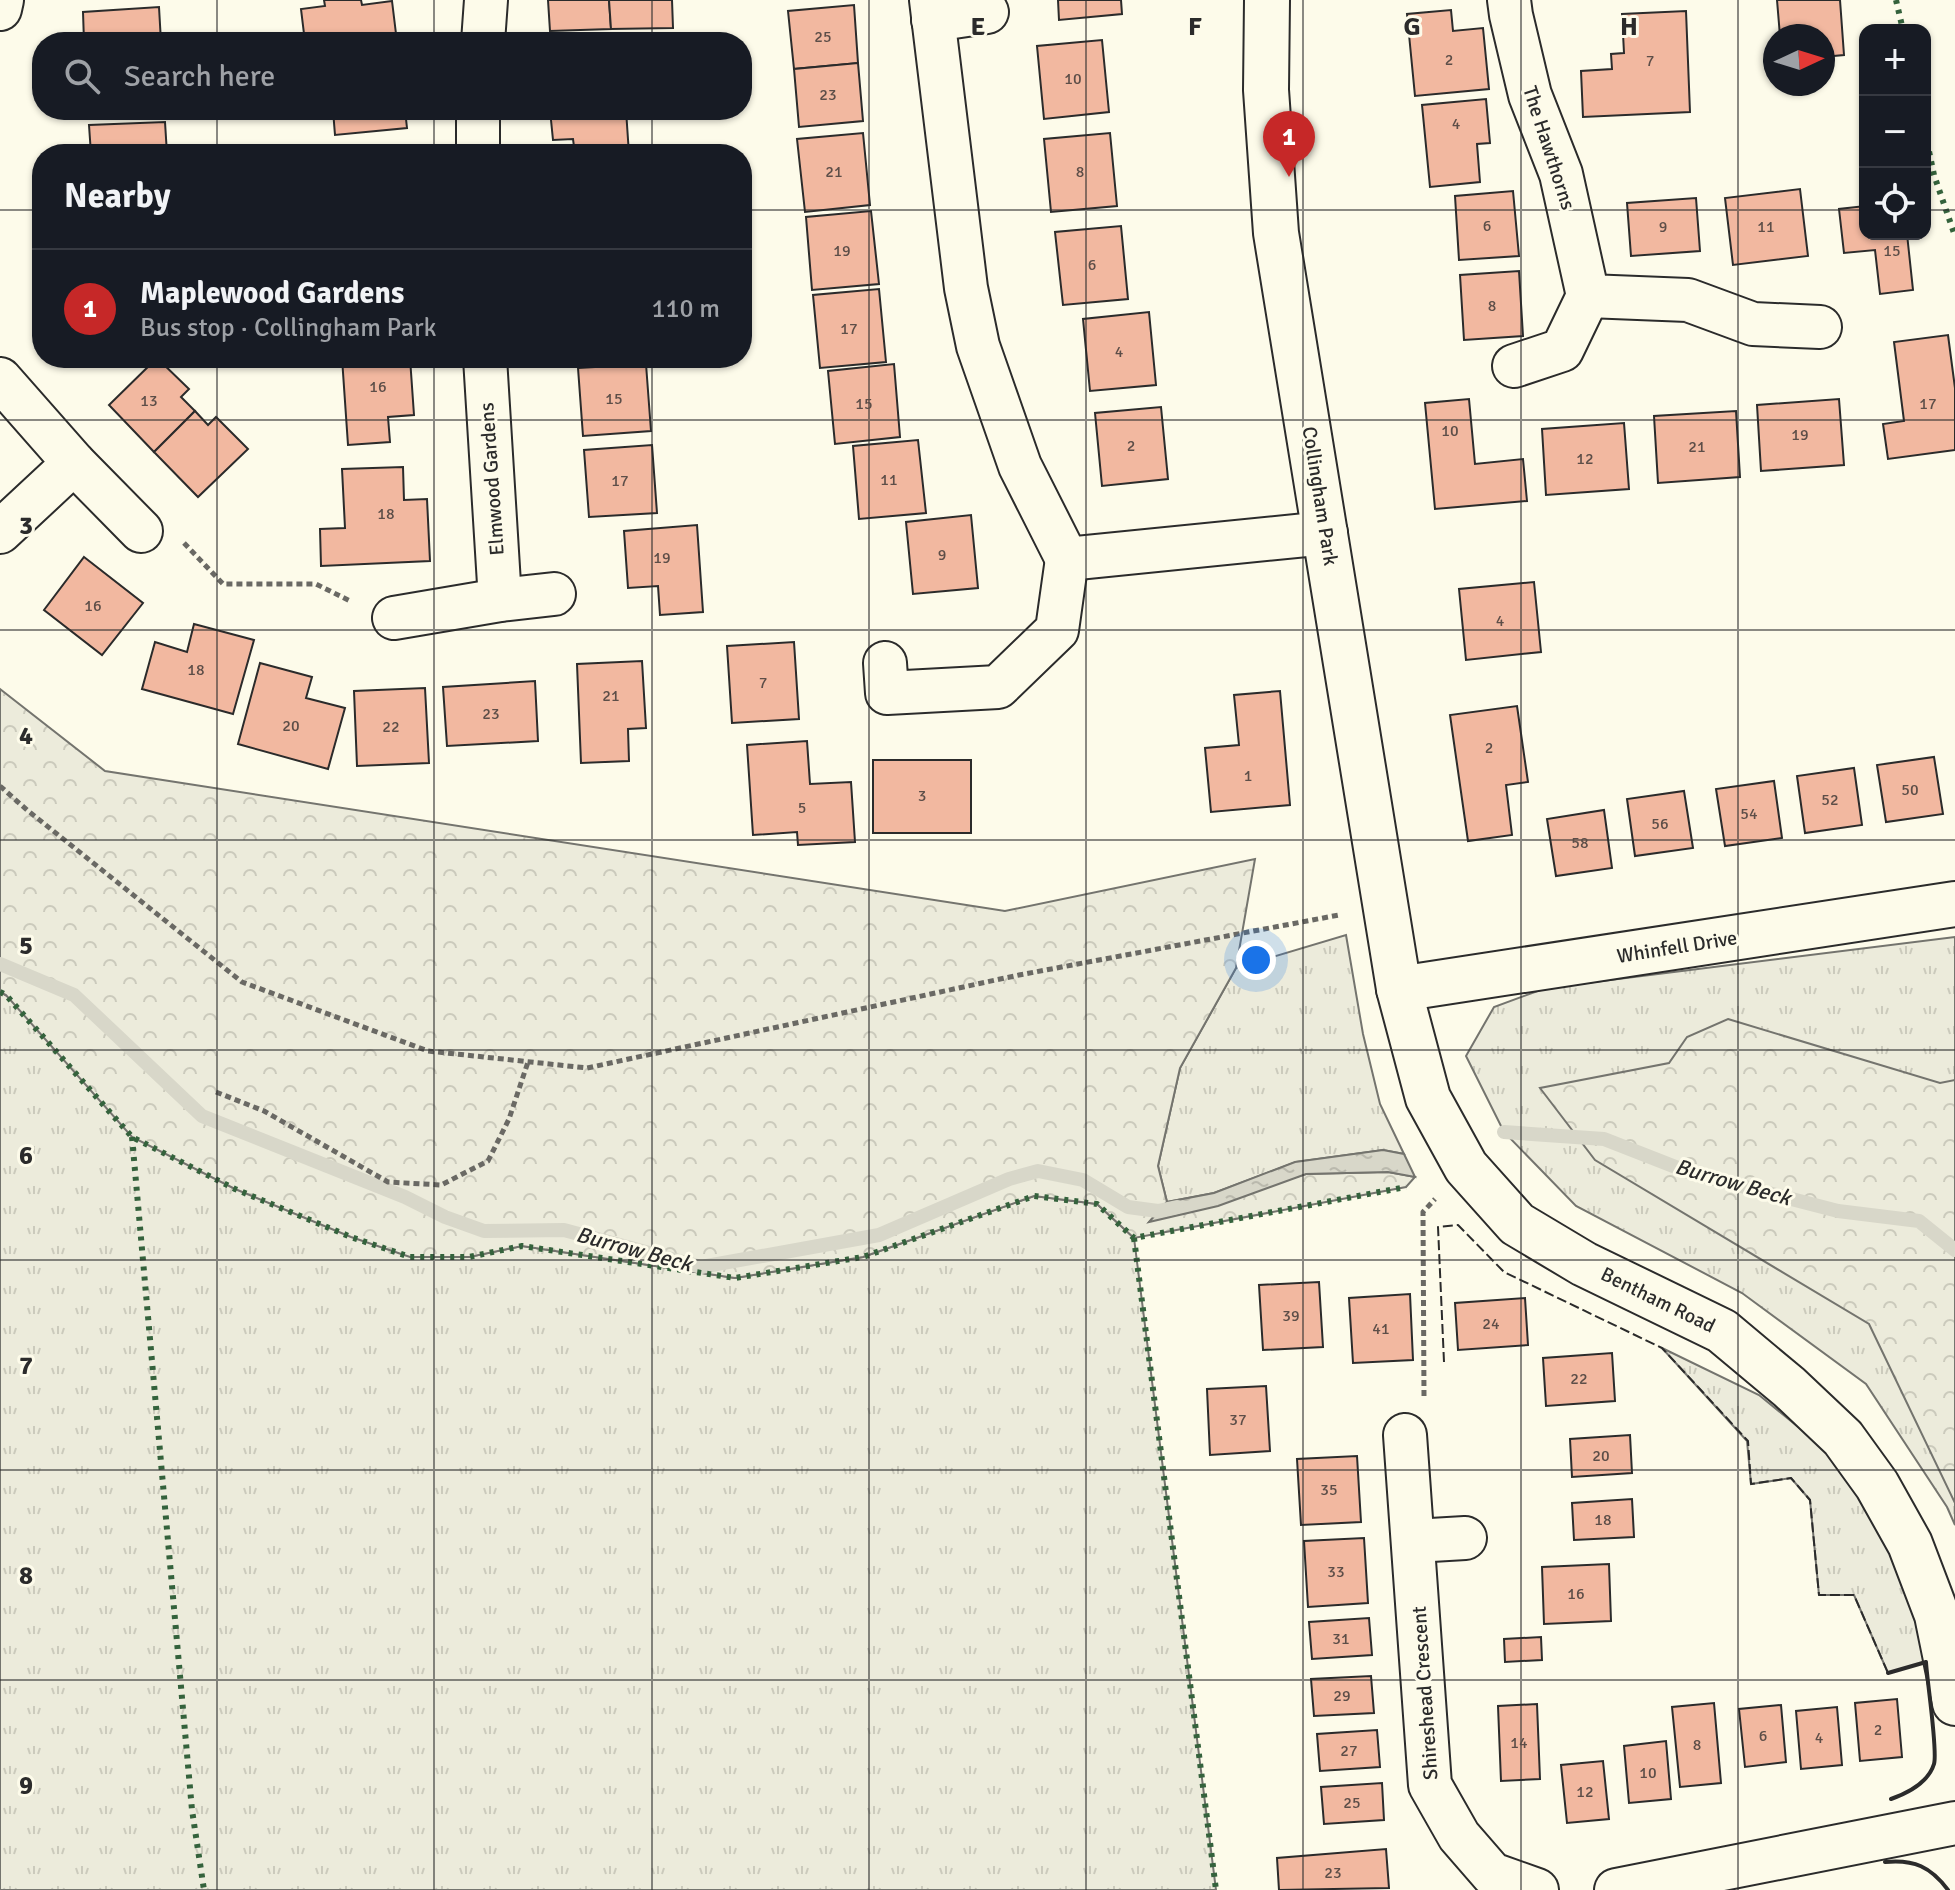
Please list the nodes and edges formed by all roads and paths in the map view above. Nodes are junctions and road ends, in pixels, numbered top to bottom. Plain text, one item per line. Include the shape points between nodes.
1 (2, 0) edge
2 (486, 0) edge
3 (1267, 0) edge
4 (1509, 0) edge
5 (0, 9) edge
6 (932, 10) edge
7 (987, 12) dead end
8 (484, 32) edge
9 (478, 120) edge
10 (478, 144) edge
11 (1588, 296) junction
12 (1820, 327) dead end
13 (1514, 366) dead end
14 (486, 368) edge
15 (0, 379) edge
16 (74, 463) junction
17 (141, 531) joint
18 (0, 532) edge
19 (1326, 533) junction
20 (1067, 559) junction
21 (554, 594) dead end
22 (500, 600) junction
23 (394, 618) joint
24 (885, 663) dead end
25 (0, 786) edge
26 (1955, 904) edge
27 (1387, 906) junction
28 (1399, 989) junction
29 (528, 1062) junction
30 (216, 1092) dead end
31 (1466, 1167) junction
32 (1405, 1435) joint
33 (1465, 1538) dead end
34 (1414, 1541) junction
35 (1955, 1703) edge
36 (1955, 1823) edge
37 (1537, 1890) edge
38 (1616, 1890) edge

1 - 5 street
2 - 8 street
3 - 19 street, Collingham Park via 1266,90 1276,233
4 - 11 street, The Hawthorns via 1530,95 1561,174
6 - 7 street
6 - 20 street via 966,288 978,346 1020,466
9 - 10 street
11 - 12 street via 1688,300 1753,324
11 - 13 street via 1562,350
14 - 22 street, Elmwood Gardens
15 - 16 street
16 - 17 street
16 - 18 street
17 - 23 path via 179,538 223,584 316,584
19 - 20 street
19 - 27 street, Collingham Park
20 - 24 street via 1057,630 998,687 887,693
21 - 22 street
22 - 23 street
25 - 29 path via 242,982 428,1051
26 - 28 street, Whinfell Drive
27 - 28 street, Collingham Park
27 - 29 path via 1019,975 587,1068
28 - 31 street, Bentham Road via 1428,1098
29 - 30 path via 488,1161 441,1185 388,1182 264,1111
31 - 32 path via 1423,1212 1425,1433
31 - 35 street, Bentham Road via 1517,1224 1584,1264 1722,1331 1843,1438 1910,1544 1937,1615
32 - 34 street, Shireshead Crescent
33 - 34 street
34 - 37 street, Shireshead Crescent via 1430,1785 1459,1836 1492,1874
36 - 38 street

